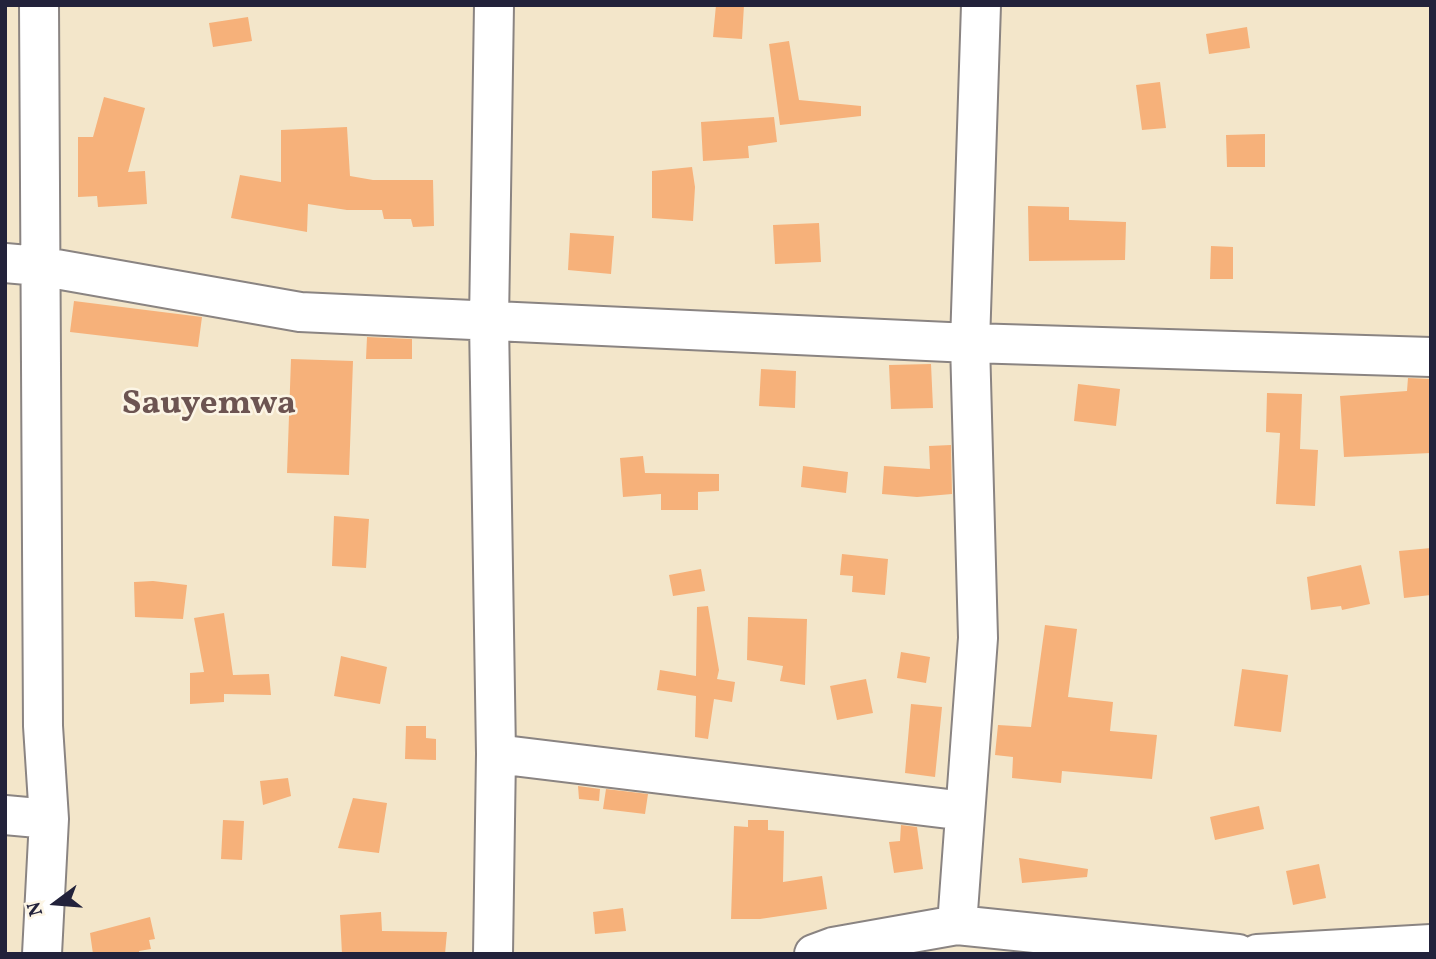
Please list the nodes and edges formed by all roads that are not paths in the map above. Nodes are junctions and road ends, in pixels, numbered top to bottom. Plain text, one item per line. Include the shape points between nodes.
1 (39, 5) edge
2 (494, 5) edge
3 (981, 5) edge
4 (22, 264) edge
5 (489, 321) junction
6 (970, 343) junction
7 (1431, 357) edge
8 (496, 754) junction
9 (965, 811) junction
10 (5, 815) edge
11 (49, 819) junction
12 (957, 925) junction
13 (1431, 944) edge
14 (42, 954) edge
15 (493, 954) edge
16 (814, 954) edge
17 (1238, 954) edge
18 (1257, 954) edge

1 - 4 street
2 - 5 street
3 - 6 street
4 - 5 street via 300,312
4 - 11 street
5 - 6 street
5 - 8 street
6 - 7 street
6 - 9 street via 978,638
8 - 9 street
8 - 15 street
9 - 12 street
10 - 11 street
11 - 14 street
12 - 16 street
12 - 17 street
13 - 18 street

